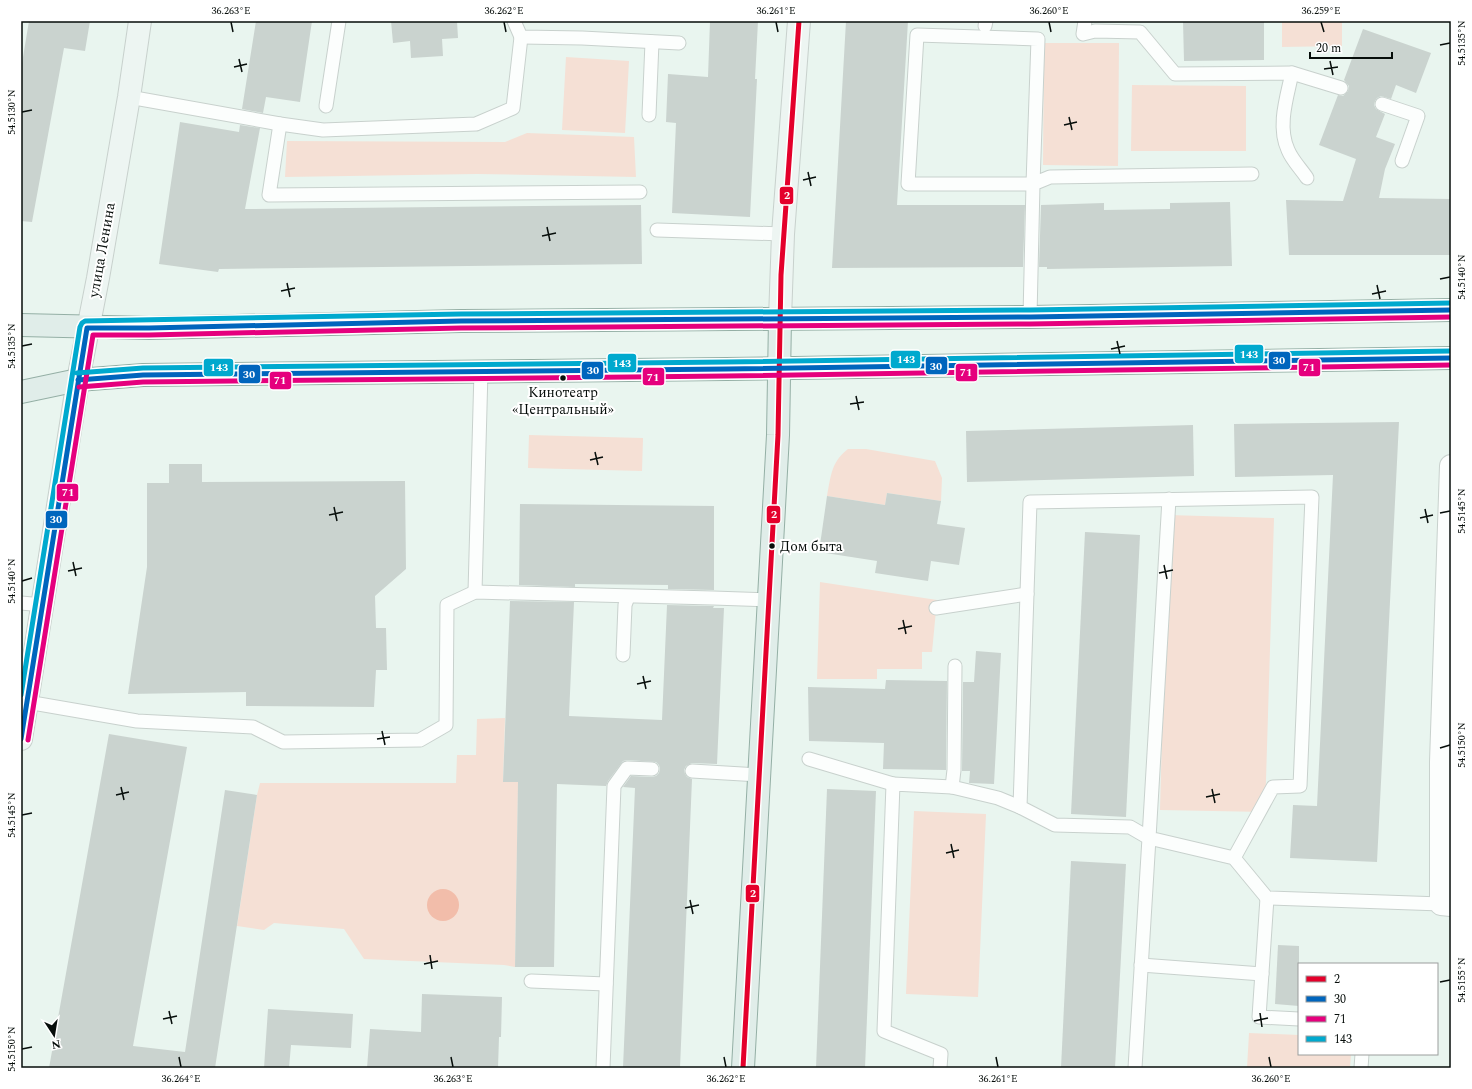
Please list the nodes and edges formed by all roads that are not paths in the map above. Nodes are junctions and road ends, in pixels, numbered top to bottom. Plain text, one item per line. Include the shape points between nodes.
1 (140, 21) edge
2 (339, 21) edge
3 (514, 21) edge
4 (799, 21) edge
5 (1085, 21) edge
6 (521, 37) junction
7 (652, 42) junction
8 (679, 43) dead end
9 (1292, 73) junction
10 (1341, 88) dead end
11 (129, 97) junction
12 (1382, 104) dead end
13 (326, 106) dead end
14 (649, 115) dead end
15 (280, 124) junction
16 (1402, 161) dead end
17 (1252, 174) dead end
18 (1307, 178) dead end
19 (1032, 184) junction
20 (640, 192) dead end
21 (657, 230) dead end
22 (783, 234) junction
23 (1451, 310) edge
24 (1030, 317) junction
25 (780, 319) junction
26 (21, 325) edge
27 (87, 328) junction
28 (1451, 358) edge
29 (779, 368) junction
30 (481, 371) junction
31 (78, 380) junction
32 (21, 392) edge
33 (1451, 466) edge
34 (1169, 499) junction
35 (475, 592) junction
36 (1027, 594) junction
37 (628, 596) junction
38 (768, 600) junction
39 (21, 602) edge
40 (42, 605) junction
41 (936, 608) dead end
42 (623, 655) dead end
43 (955, 666) dead end
44 (27, 702) junction
45 (21, 739) edge
46 (810, 759) dead end
47 (652, 768) dead end
48 (692, 771) dead end
49 (759, 775) junction
50 (893, 784) junction
51 (952, 787) junction
52 (1020, 806) junction
53 (1149, 838) junction
54 (1234, 858) junction
55 (1267, 898) junction
56 (1446, 904) edge
57 (1141, 965) junction
58 (1262, 974) junction
59 (531, 981) dead end
60 (606, 984) junction
61 (1298, 1019) edge
62 (1362, 1055) edge
63 (603, 1068) edge
64 (743, 1068) edge
65 (940, 1068) edge
66 (1135, 1068) edge
67 (1361, 1068) edge

1 - 11 main road, улица Ленина
2 - 13 lane
3 - 6 lane
4 - 22 main road
5 - 9 lane via 1083,34 1095,31 1140,32 1175,74
6 - 7 lane
6 - 15 lane via 513,108 476,124 323,130
7 - 8 lane
7 - 14 lane
9 - 10 lane
9 - 18 lane via 1282,133 1288,150
11 - 15 lane
11 - 27 main road, улица Ленина
12 - 16 lane via 1418,116
15 - 20 lane via 268,195
17 - 19 lane via 1050,177
19 - 19 lane via 1038,39 916,35 908,184
19 - 24 lane
21 - 22 lane
22 - 25 main road
23 - 24 main road
24 - 25 main road
25 - 27 main road via 461,321
25 - 29 main road
26 - 27 main road
27 - 31 main road, улица Ленина
28 - 29 main road
29 - 30 main road
29 - 38 main road via 778,435
30 - 31 main road via 143,375
30 - 35 lane
31 - 32 main road
31 - 40 main road, улица Ленина
33 - 56 street via 1441,762
34 - 36 lane via 1030,502
34 - 53 lane
34 - 54 lane via 1312,496 1300,786 1273,787
35 - 37 lane
35 - 44 lane via 447,605 446,725 420,740 283,742 253,727 137,721
36 - 41 lane
36 - 52 lane
37 - 38 lane
37 - 42 lane
38 - 49 main road
39 - 40 lane
40 - 44 main road, улица Ленина
43 - 51 lane
44 - 45 main road, улица Ленина
46 - 50 lane
47 - 60 lane via 627,768 614,786
48 - 49 lane
49 - 64 main road
50 - 51 lane
50 - 65 lane via 884,1031 941,1054
51 - 52 lane
52 - 53 lane via 1055,825 1130,827
53 - 54 lane
53 - 57 lane
54 - 55 lane
55 - 56 lane
55 - 58 lane
57 - 58 lane
57 - 66 lane
58 - 61 lane via 1259,1017
59 - 60 lane
60 - 63 lane
62 - 67 lane

